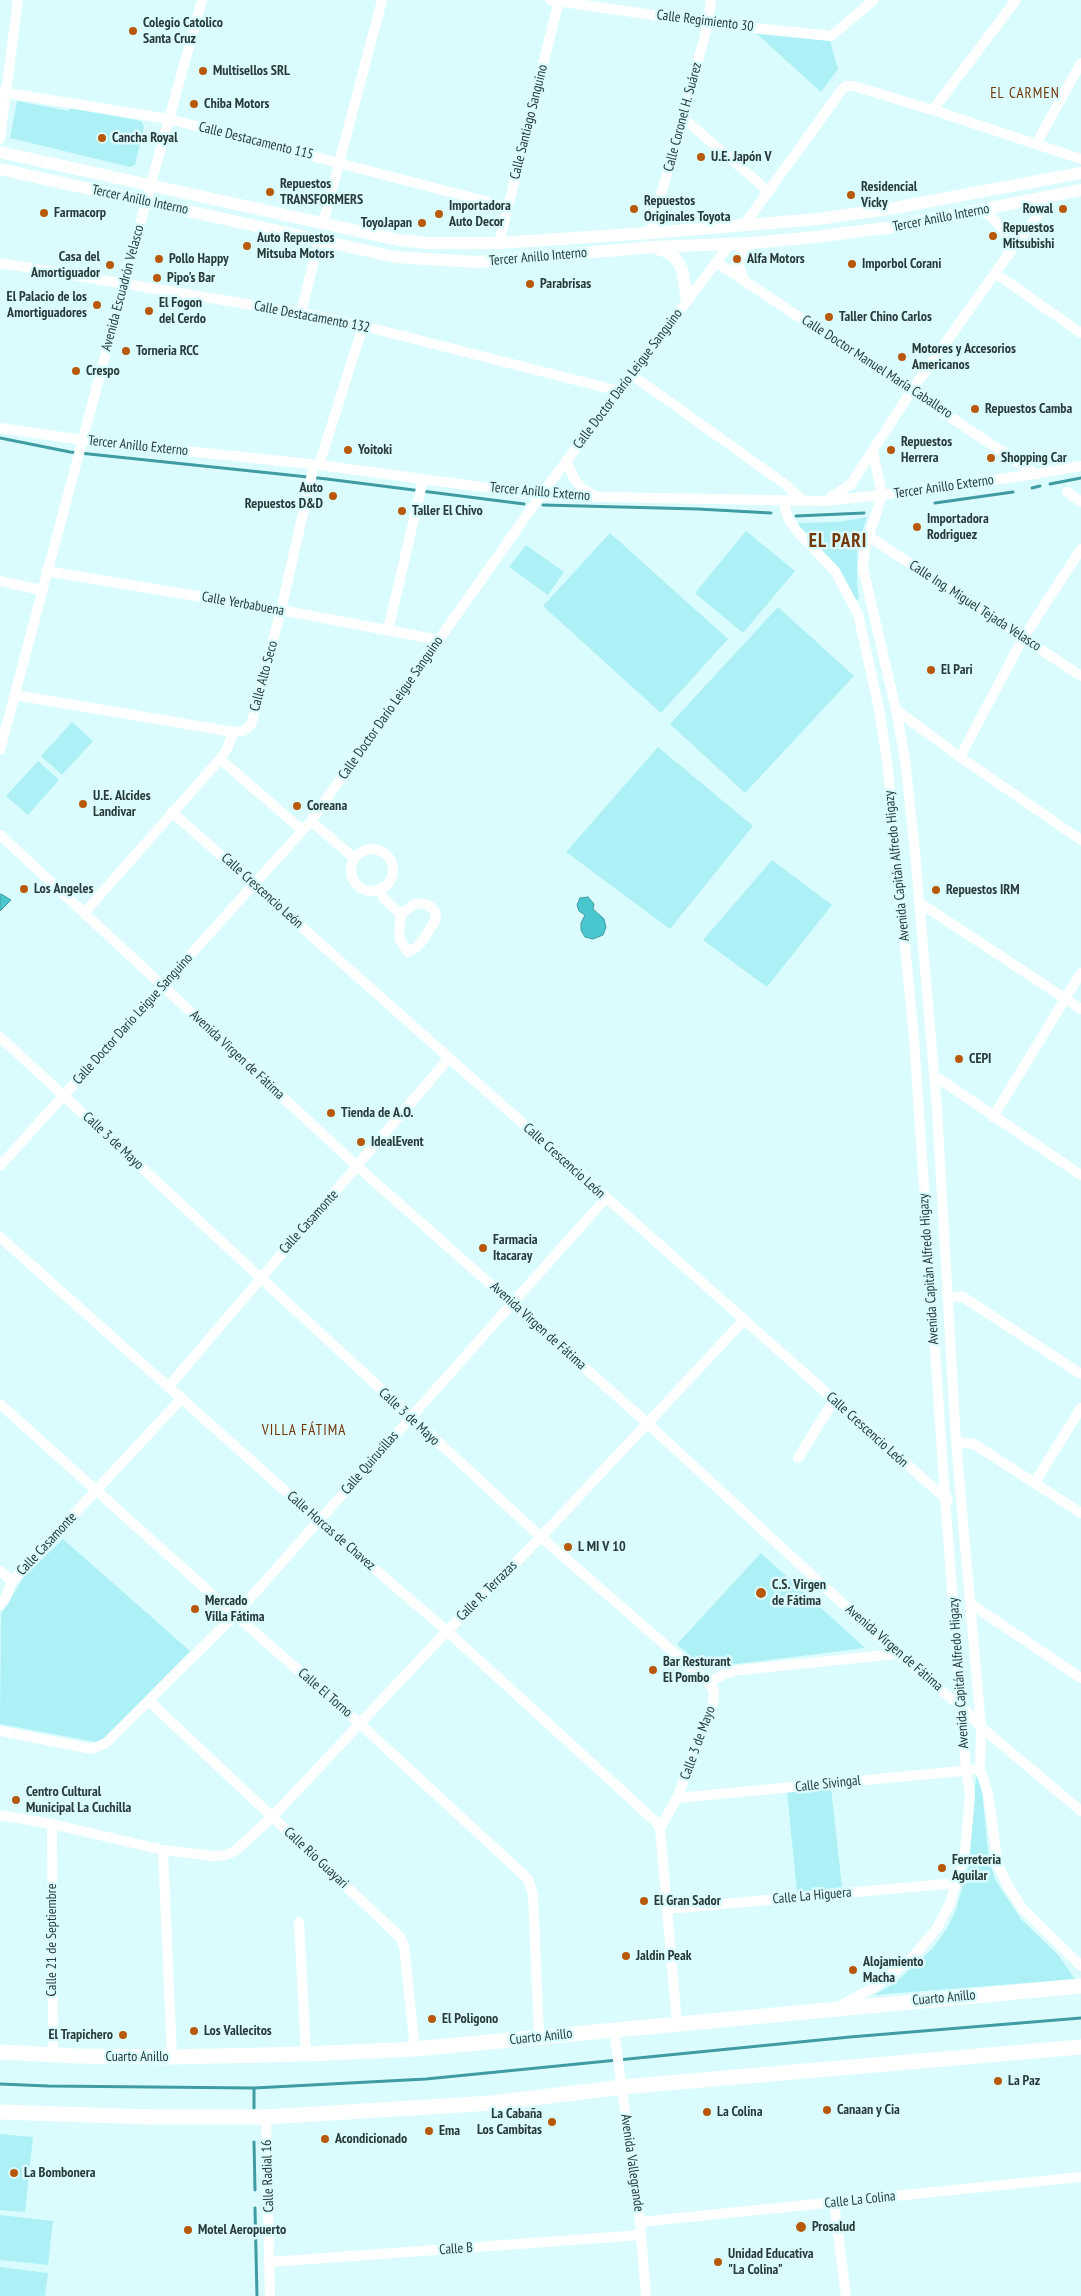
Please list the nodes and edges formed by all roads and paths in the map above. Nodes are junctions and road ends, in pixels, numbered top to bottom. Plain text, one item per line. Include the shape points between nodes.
1 (18, 0) edge
2 (202, 0) edge
3 (382, 0) edge
4 (556, 0) edge
5 (711, 0) edge
6 (874, 0) edge
7 (1016, 0) edge
8 (708, 23) junction
9 (1081, 63) edge
10 (3, 92) edge
11 (933, 110) junction
12 (683, 118) junction
13 (169, 119) junction
14 (0, 139) edge
15 (1036, 144) junction
16 (0, 152) edge
17 (1081, 159) edge
18 (340, 163) junction
19 (0, 169) edge
20 (1081, 173) edge
21 (103, 174) junction
22 (57, 181) junction
23 (150, 185) junction
24 (1081, 190) edge
25 (768, 191) junction
26 (1053, 196) junction
27 (146, 202) junction
28 (239, 205) junction
29 (508, 207) junction
30 (979, 211) junction
31 (195, 212) junction
32 (790, 221) junction
33 (323, 224) junction
34 (744, 225) junction
35 (650, 233) junction
36 (635, 234) junction
37 (320, 240) junction
38 (499, 243) junction
39 (750, 243) junction
40 (729, 245) junction
41 (653, 247) junction
42 (1008, 255) junction
43 (477, 262) junction
44 (716, 262) junction
45 (0, 264) edge
46 (995, 273) junction
47 (743, 279) junction
48 (124, 285) junction
49 (687, 300) junction
50 (301, 313) junction
51 (363, 326) junction
52 (1081, 333) edge
53 (632, 375) junction
54 (912, 390) junction
55 (619, 392) junction
56 (0, 428) edge
57 (81, 444) junction
58 (873, 452) junction
59 (566, 461) junction
60 (1081, 466) edge
61 (315, 468) junction
62 (1036, 474) junction
63 (423, 484) junction
64 (1067, 492) dead end
65 (882, 495) junction
66 (539, 497) junction
67 (599, 498) junction
68 (783, 501) junction
69 (803, 501) junction
70 (825, 501) junction
71 (1081, 502) edge
72 (868, 536) junction
73 (1081, 549) edge
74 (46, 571) junction
75 (0, 581) edge
76 (41, 590) junction
77 (281, 610) junction
78 (388, 630) junction
79 (1023, 638) junction
80 (439, 640) junction
81 (1081, 676) edge
82 (15, 695) junction
83 (896, 710) junction
84 (233, 732) junction
85 (0, 750) edge
86 (960, 757) junction
87 (220, 759) junction
88 (172, 812) junction
89 (311, 821) junction
90 (302, 830) junction
91 (0, 835) edge
92 (1081, 840) edge
93 (354, 858) junction
94 (254, 884) junction
95 (379, 889) junction
96 (920, 903) junction
97 (85, 912) junction
98 (401, 914) junction
99 (1081, 973) edge
100 (164, 986) junction
101 (1065, 998) junction
102 (1081, 1009) edge
103 (0, 1036) edge
104 (449, 1058) junction
105 (934, 1076) junction
106 (63, 1095) junction
107 (918, 1109) junction
108 (937, 1109) junction
109 (993, 1117) junction
110 (0, 1166) edge
111 (358, 1167) junction
112 (1081, 1175) edge
113 (606, 1198) junction
114 (0, 1237) edge
115 (261, 1276) junction
116 (947, 1296) junction
117 (512, 1304) junction
118 (744, 1320) junction
119 (1081, 1374) edge
120 (169, 1386) junction
121 (182, 1398) junction
122 (834, 1400) junction
123 (0, 1404) edge
124 (1081, 1408) edge
125 (410, 1417) junction
126 (646, 1422) junction
127 (956, 1442) junction
128 (798, 1458) dead end
129 (1035, 1482) junction
130 (98, 1490) junction
131 (944, 1498) junction
132 (961, 1501) junction
133 (1081, 1513) edge
134 (319, 1521) junction
135 (541, 1537) junction
136 (0, 1571) edge
137 (12, 1581) junction
138 (971, 1604) junction
139 (0, 1605) edge
140 (235, 1615) junction
141 (446, 1631) junction
142 (897, 1654) junction
143 (1081, 1678) edge
144 (709, 1683) junction
145 (149, 1701) junction
146 (963, 1708) junction
147 (360, 1724) junction
148 (981, 1726) junction
149 (0, 1731) edge
150 (980, 1769) junction
151 (966, 1770) junction
152 (677, 1798) junction
153 (1081, 1810) edge
154 (0, 1815) edge
155 (272, 1817) junction
156 (52, 1824) junction
157 (660, 1828) junction
158 (163, 1850) junction
159 (957, 1883) junction
160 (667, 1909) junction
161 (299, 1922) dead end
162 (1081, 1966) edge
163 (1081, 1986) edge
164 (835, 2009) junction
165 (677, 2024) junction
166 (614, 2030) junction
167 (539, 2037) junction
168 (1081, 2047) edge
169 (415, 2049) junction
170 (0, 2052) edge
171 (306, 2054) junction
172 (53, 2056) junction
173 (172, 2057) junction
174 (622, 2087) junction
175 (0, 2112) edge
176 (266, 2117) junction
177 (1081, 2177) edge
178 (834, 2202) junction
179 (640, 2222) junction
180 (641, 2235) junction
181 (270, 2262) junction
182 (270, 2296) edge
183 (646, 2296) edge
184 (846, 2296) edge

1 - 10 street
2 - 13 street, Avenida Escuadrón Velasco
3 - 18 street
4 - 8 street, Calle Regimiento 30
4 - 29 street, Calle Santiago Sanguino
5 - 8 street, Calle Coronel H. Suárez
6 - 8 street, Calle Regimiento 30 via 831,36
7 - 11 street
8 - 12 street, Calle Coronel H. Suárez
9 - 15 street
10 - 13 street, Calle Destacamento 115
10 - 14 street
11 - 15 street
11 - 25 street via 846,86
12 - 25 street
12 - 35 street, Calle Coronel H. Suárez
13 - 18 street, Calle Destacamento 115
13 - 23 street, Avenida Escuadrón Velasco
15 - 17 street
16 - 21 main road, Tercer Anillo Interno
18 - 29 street, Calle Destacamento 115
18 - 33 street
19 - 22 main road, Tercer Anillo Interno
20 - 32 main road, Tercer Anillo Interno via 894,208
21 - 22 main road via 98,184
21 - 23 main road, Tercer Anillo Interno
22 - 27 main road, Tercer Anillo Interno
23 - 27 street, Avenida Escuadrón Velasco
23 - 28 main road, Tercer Anillo Interno
24 - 26 main road, Tercer Anillo Interno
25 - 34 street
26 - 30 main road, Tercer Anillo Interno
26 - 42 street
27 - 31 main road, Tercer Anillo Interno
27 - 48 street, Avenida Escuadrón Velasco
28 - 31 main road via 230,207 203,202
28 - 33 main road, Tercer Anillo Interno
29 - 38 street, Calle Santiago Sanguino
30 - 39 main road, Tercer Anillo Interno via 894,227
30 - 42 street via 990,215 1005,232
31 - 37 main road, Tercer Anillo Interno
32 - 34 main road, Tercer Anillo Interno
32 - 40 main road via 742,231
33 - 38 main road, Tercer Anillo Interno via 398,240
34 - 35 main road, Tercer Anillo Interno
35 - 36 main road, Tercer Anillo Interno
36 - 38 main road, Tercer Anillo Interno
36 - 40 main road via 714,237
37 - 43 main road, Tercer Anillo Interno via 395,257
37 - 50 street
38 - 43 main road via 489,257
39 - 40 main road, Tercer Anillo Interno
39 - 47 main road via 737,264
40 - 41 main road, Tercer Anillo Interno
40 - 44 street, Calle Doctor Darío Leigue Sanguino
41 - 43 main road, Tercer Anillo Interno
41 - 49 main road via 675,258 682,269
42 - 46 street
44 - 47 street, Calle Doctor Manuel María Caballero
44 - 49 street, Calle Doctor Darío Leigue Sanguino
45 - 48 street, Calle Destacamento 132
46 - 52 street
46 - 54 street
47 - 54 street, Calle Doctor Manuel María Caballero
48 - 50 street, Calle Destacamento 132
48 - 57 street, Avenida Escuadrón Velasco
49 - 53 street, Calle Doctor Darío Leigue Sanguino
50 - 51 street, Calle Destacamento 132
51 - 55 street, Calle Destacamento 132
51 - 61 street, Calle Alto Seco
53 - 55 street, Calle Doctor Darío Leigue Sanguino
53 - 69 street via 786,485
54 - 58 street
54 - 62 street, Calle Doctor Manuel María Caballero
55 - 59 street, Calle Doctor Darío Leigue Sanguino
56 - 57 street, Tercer Anillo Externo
57 - 61 street, Tercer Anillo Externo
57 - 74 street, Avenida Escuadrón Velasco
58 - 65 street
58 - 70 street via 852,484
59 - 66 street, Calle Doctor Darío Leigue Sanguino
59 - 67 street via 582,488
60 - 62 street, Tercer Anillo Externo
61 - 63 street, Tercer Anillo Externo
61 - 77 street, Calle Alto Seco
62 - 65 street, Tercer Anillo Externo
63 - 66 street, Tercer Anillo Externo
63 - 78 street
64 - 71 street
65 - 70 street, Tercer Anillo Externo
65 - 72 street, Avenida Capitán Alfredo Higazy
66 - 67 street, Tercer Anillo Externo
66 - 80 street, Calle Doctor Darío Leigue Sanguino
67 - 68 street, Tercer Anillo Externo
68 - 69 street, Tercer Anillo Externo
68 - 107 street, Avenida Capitán Alfredo Higazy via 788,518 835,571 858,614 887,761
69 - 70 street, Tercer Anillo Externo
72 - 79 street, Calle Ing. Miguel Tejada Velasco
72 - 83 street, Avenida Capitán Alfredo Higazy via 863,568
73 - 79 street
74 - 76 street, Avenida Escuadrón Velasco
74 - 77 street, Calle Yerbabuena
75 - 76 street
76 - 82 street, Avenida Escuadrón Velasco
77 - 78 street, Calle Yerbabuena
77 - 84 street, Calle Alto Seco via 252,725 243,731
78 - 80 street, Calle Yerbabuena
79 - 81 street, Calle Ing. Miguel Tejada Velasco
79 - 86 street
80 - 89 street, Calle Doctor Darío Leigue Sanguino
82 - 84 street
82 - 85 street, Avenida Escuadrón Velasco
83 - 86 street
83 - 96 street, Avenida Capitán Alfredo Higazy via 906,768
84 - 87 street
86 - 92 street
87 - 88 street
87 - 90 street
88 - 94 street, Calle Crescencio León
88 - 97 street
89 - 90 street, Calle Doctor Darío Leigue Sanguino
89 - 93 street
90 - 94 street, Calle Doctor Darío Leigue Sanguino
91 - 97 street, Avenida Virgen de Fátima
93 - 95 street via 350,870 355,883 366,890
93 - 95 street via 359,852 373,848 390,860 390,880
94 - 100 street, Calle Doctor Darío Leigue Sanguino
94 - 104 street, Calle Crescencio León
95 - 98 street via 385,900
96 - 101 street
96 - 105 street, Avenida Capitán Alfredo Higazy
97 - 100 street, Avenida Virgen de Fátima
98 - 98 street via 400,940 408,952 423,940 436,919 435,912 429,905 421,904 413,905
99 - 101 street
100 - 106 street, Calle Doctor Darío Leigue Sanguino
100 - 111 street, Avenida Virgen de Fátima
101 - 102 street
101 - 109 street
103 - 106 street, Calle 3 de Mayo
104 - 111 street, Calle Casamonte
104 - 113 street, Calle Crescencio León
105 - 108 street, Avenida Capitán Alfredo Higazy
105 - 109 street
106 - 110 street, Calle Doctor Darío Leigue Sanguino
106 - 115 street, Calle 3 de Mayo
107 - 108 street
107 - 131 street, Avenida Capitán Alfredo Higazy
108 - 116 street, Avenida Capitán Alfredo Higazy
109 - 112 street
111 - 115 street, Calle Casamonte
111 - 117 street, Avenida Virgen de Fátima
113 - 117 street, Calle Quirusillas
113 - 118 street, Calle Crescencio León
114 - 120 street, Calle Horcas de Chavez
115 - 120 street, Calle Casamonte
115 - 125 street, Calle 3 de Mayo
116 - 119 street via 962,1297
116 - 127 street, Avenida Capitán Alfredo Higazy
117 - 125 street, Calle Quirusillas
117 - 126 street, Avenida Virgen de Fátima
118 - 122 street, Calle Crescencio León
118 - 126 street, Calle R. Terrazas
120 - 121 street, Calle Horcas de Chavez
121 - 130 street, Calle Casamonte
121 - 134 street, Calle Horcas de Chavez
122 - 128 street
122 - 131 street, Calle Crescencio León
123 - 130 street, Calle El Torno
124 - 129 street
125 - 134 street, Calle Quirusillas
125 - 135 street, Calle 3 de Mayo
126 - 135 street, Calle R. Terrazas
126 - 142 street, Avenida Virgen de Fátima
127 - 129 street via 974,1444
127 - 132 street, Avenida Capitán Alfredo Higazy
129 - 133 street
130 - 137 street, Calle Casamonte
130 - 140 street, Calle El Torno
131 - 132 street
131 - 146 street, Avenida Capitán Alfredo Higazy
132 - 138 street, Avenida Capitán Alfredo Higazy
134 - 140 street, Calle Quirusillas
134 - 141 street, Calle Horcas de Chavez
135 - 141 street, Calle R. Terrazas
135 - 144 street, Calle 3 de Mayo
136 - 137 street
137 - 139 street, Calle Casamonte
138 - 143 street
138 - 148 street, Avenida Capitán Alfredo Higazy
140 - 145 street, Calle Quirusillas
140 - 147 street, Calle El Torno
141 - 147 street, Calle R. Terrazas
141 - 157 street, Calle Horcas de Chavez via 650,1815
142 - 144 street via 739,1670
142 - 146 street, Avenida Virgen de Fátima
144 - 152 street, Calle 3 de Mayo via 714,1690 713,1704
145 - 149 street, Calle Quirusillas via 99,1748
145 - 155 street, Calle Río Guayari
146 - 148 street, Avenida Virgen de Fátima
146 - 151 street, Avenida Capitán Alfredo Higazy
147 - 155 street, Calle R. Terrazas
147 - 167 street, Calle El Torno via 528,1879 533,1895
148 - 150 street, Avenida Capitán Alfredo Higazy
148 - 153 street, Avenida Virgen de Fátima
150 - 151 street, Calle Sivingal
150 - 162 street, Avenida Capitán Alfredo Higazy via 988,1794 998,1865 1009,1888 1023,1909
151 - 152 street, Calle Sivingal
151 - 159 street, Avenida Capitán Alfredo Higazy via 970,1803 965,1851
152 - 157 street, Calle 3 de Mayo
154 - 156 street
155 - 158 street, Calle R. Terrazas via 235,1851 225,1855
155 - 169 street, Calle Río Guayari via 403,1942
156 - 158 street
156 - 172 street, Calle 21 de Septiembre
157 - 160 street
158 - 173 street
159 - 160 street, Calle La Higuera
159 - 164 street, Avenida Capitán Alfredo Higazy via 937,1928 913,1957 873,1988
160 - 165 street
161 - 171 street
163 - 164 highway, Cuarto Anillo
164 - 165 highway, Cuarto Anillo
165 - 166 highway, Cuarto Anillo
166 - 167 highway, Cuarto Anillo
166 - 174 street, Avenida Vallegrande
167 - 169 highway, Cuarto Anillo
168 - 174 highway
169 - 171 highway, Cuarto Anillo
170 - 172 highway, Cuarto Anillo
171 - 173 highway, Cuarto Anillo
172 - 173 highway, Cuarto Anillo
174 - 176 highway via 492,2103
174 - 179 street, Avenida Vallegrande
175 - 176 highway
176 - 181 street, Calle Radial 16
177 - 178 street, Calle La Colina
178 - 179 street, Calle La Colina
178 - 184 street
179 - 180 street, Avenida Vallegrande
180 - 181 street, Calle B
180 - 183 street, Avenida Vallegrande
181 - 182 street, Calle Radial 16

